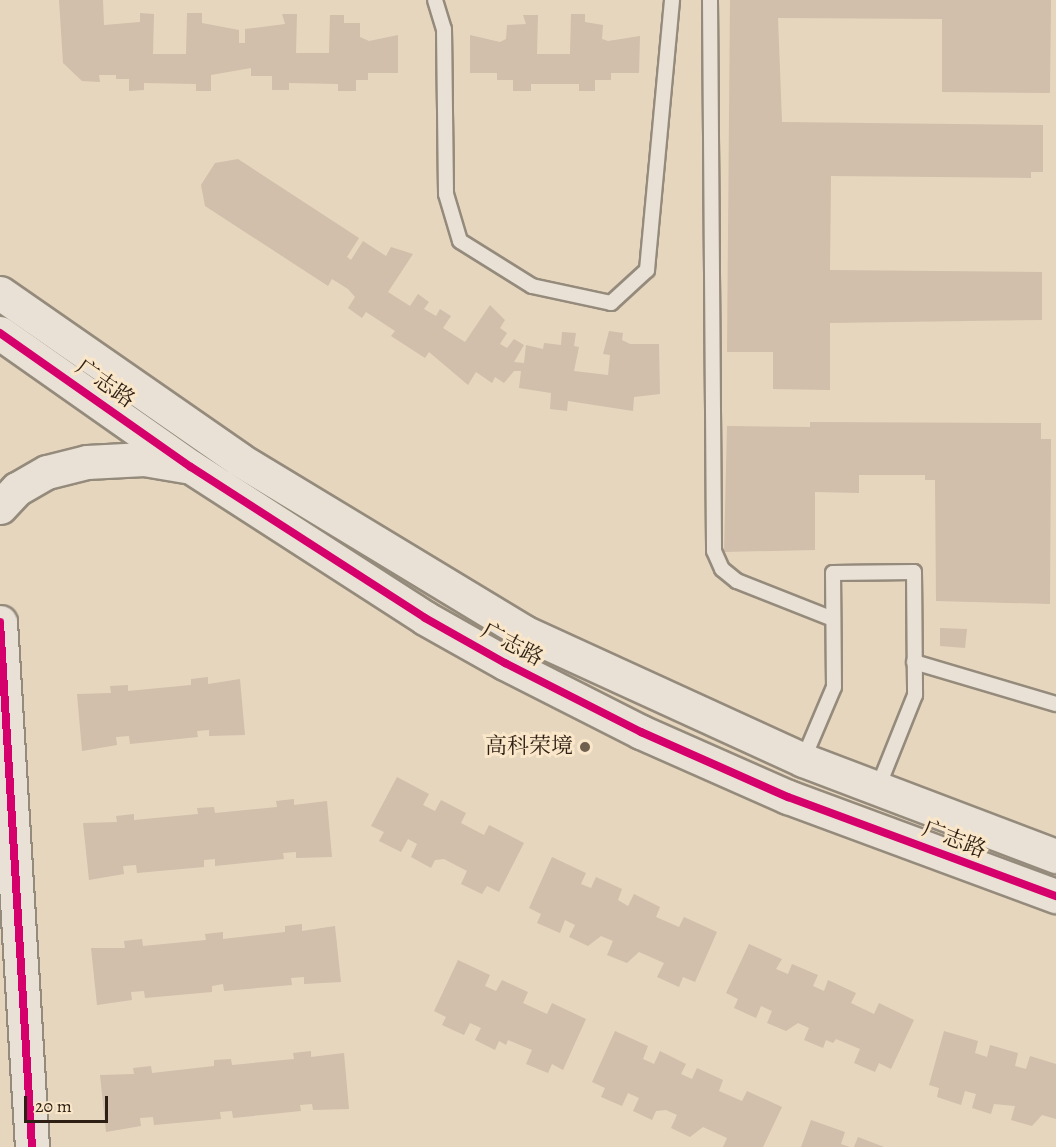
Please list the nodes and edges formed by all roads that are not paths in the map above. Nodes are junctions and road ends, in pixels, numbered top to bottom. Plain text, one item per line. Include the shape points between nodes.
1 (435, 0) edge
2 (672, 0) edge
3 (710, 0) edge
4 (0, 293) edge
5 (0, 333) edge
6 (191, 467) junction
7 (0, 507) edge
8 (833, 619) junction
9 (0, 622) edge
10 (914, 662) junction
11 (1056, 704) edge
12 (803, 760) junction
13 (878, 790) junction
14 (1056, 856) edge
15 (1056, 896) edge
16 (32, 1147) edge

1 - 2 lane via 444,29 446,194 460,241 532,286 611,303 647,270
3 - 8 lane via 714,551 722,569 736,581
4 - 12 street, 广志路 via 240,460 486,610 656,697
5 - 6 street, 广志路
6 - 7 street via 144,459 87,462 47,472 17,489
6 - 15 street, 广志路 via 425,618 641,732 788,797
8 - 10 lane via 833,573 914,573
8 - 12 lane via 834,687
9 - 16 street
10 - 11 lane
10 - 13 lane via 915,694
12 - 13 street, 广志路
13 - 14 street, 广志路

